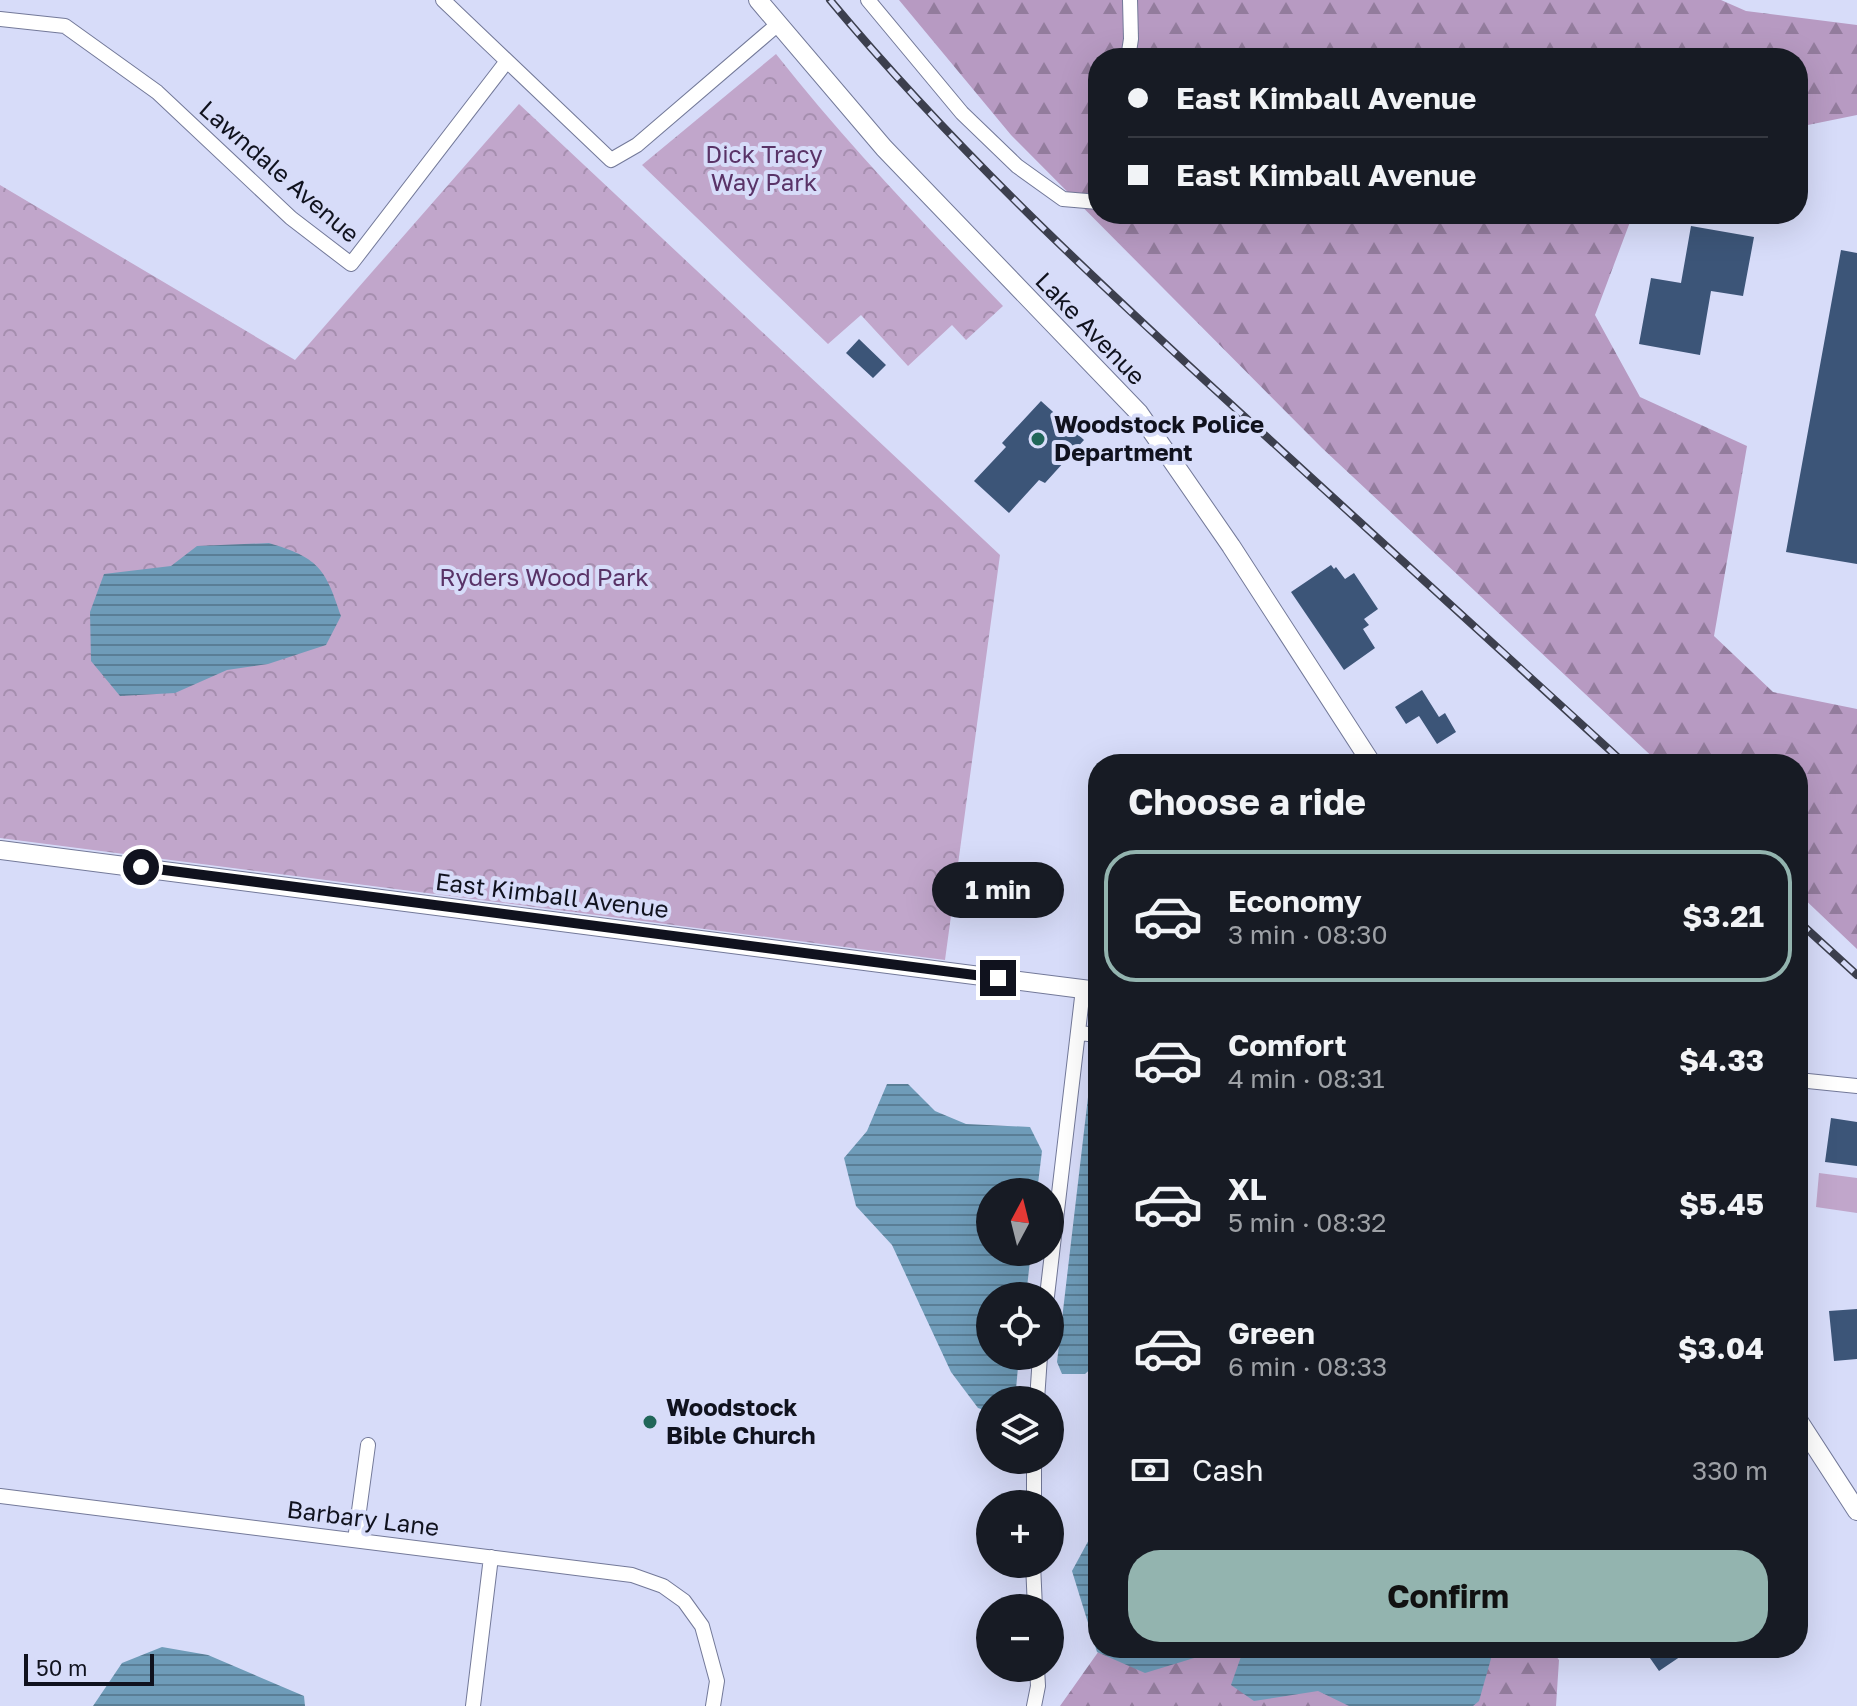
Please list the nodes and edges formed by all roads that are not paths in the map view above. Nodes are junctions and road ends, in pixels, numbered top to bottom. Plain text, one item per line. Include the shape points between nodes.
1 (443, 0) edge
2 (758, 0) edge
3 (868, 0) edge
4 (1130, 0) edge
5 (0, 19) edge
6 (777, 25) junction
7 (1130, 48) edge
8 (507, 61) junction
9 (1088, 201) edge
10 (1366, 754) edge
11 (0, 850) edge
12 (1088, 990) edge
13 (1088, 998) edge
14 (1079, 1033) junction
15 (1088, 1034) edge
16 (1808, 1081) edge
17 (1857, 1086) edge
18 (1049, 1282) edge
19 (1808, 1435) edge
20 (368, 1445) dead end
21 (0, 1496) edge
22 (1857, 1511) edge
23 (355, 1540) junction
24 (491, 1557) junction
25 (1038, 1682) edge
26 (473, 1706) edge
27 (713, 1706) edge
28 (1034, 1706) edge

1 - 8 street
2 - 6 street, Lake Avenue
3 - 9 street via 962,113 1017,166 1063,199
4 - 7 street
5 - 8 street, Lawndale Avenue via 65,26 157,92 291,218 351,264
6 - 8 street via 637,145 611,160
6 - 10 street, Lake Avenue via 884,148 1139,413
11 - 12 street, East Kimball Avenue
13 - 14 street
14 - 15 street
14 - 18 street
16 - 17 street
19 - 22 street
20 - 23 street
21 - 23 street, Barbary Lane
23 - 24 street, Barbary Lane
24 - 26 street
24 - 27 street, Barbary Lane via 632,1575 663,1586 684,1601 702,1626 717,1681
25 - 28 street

